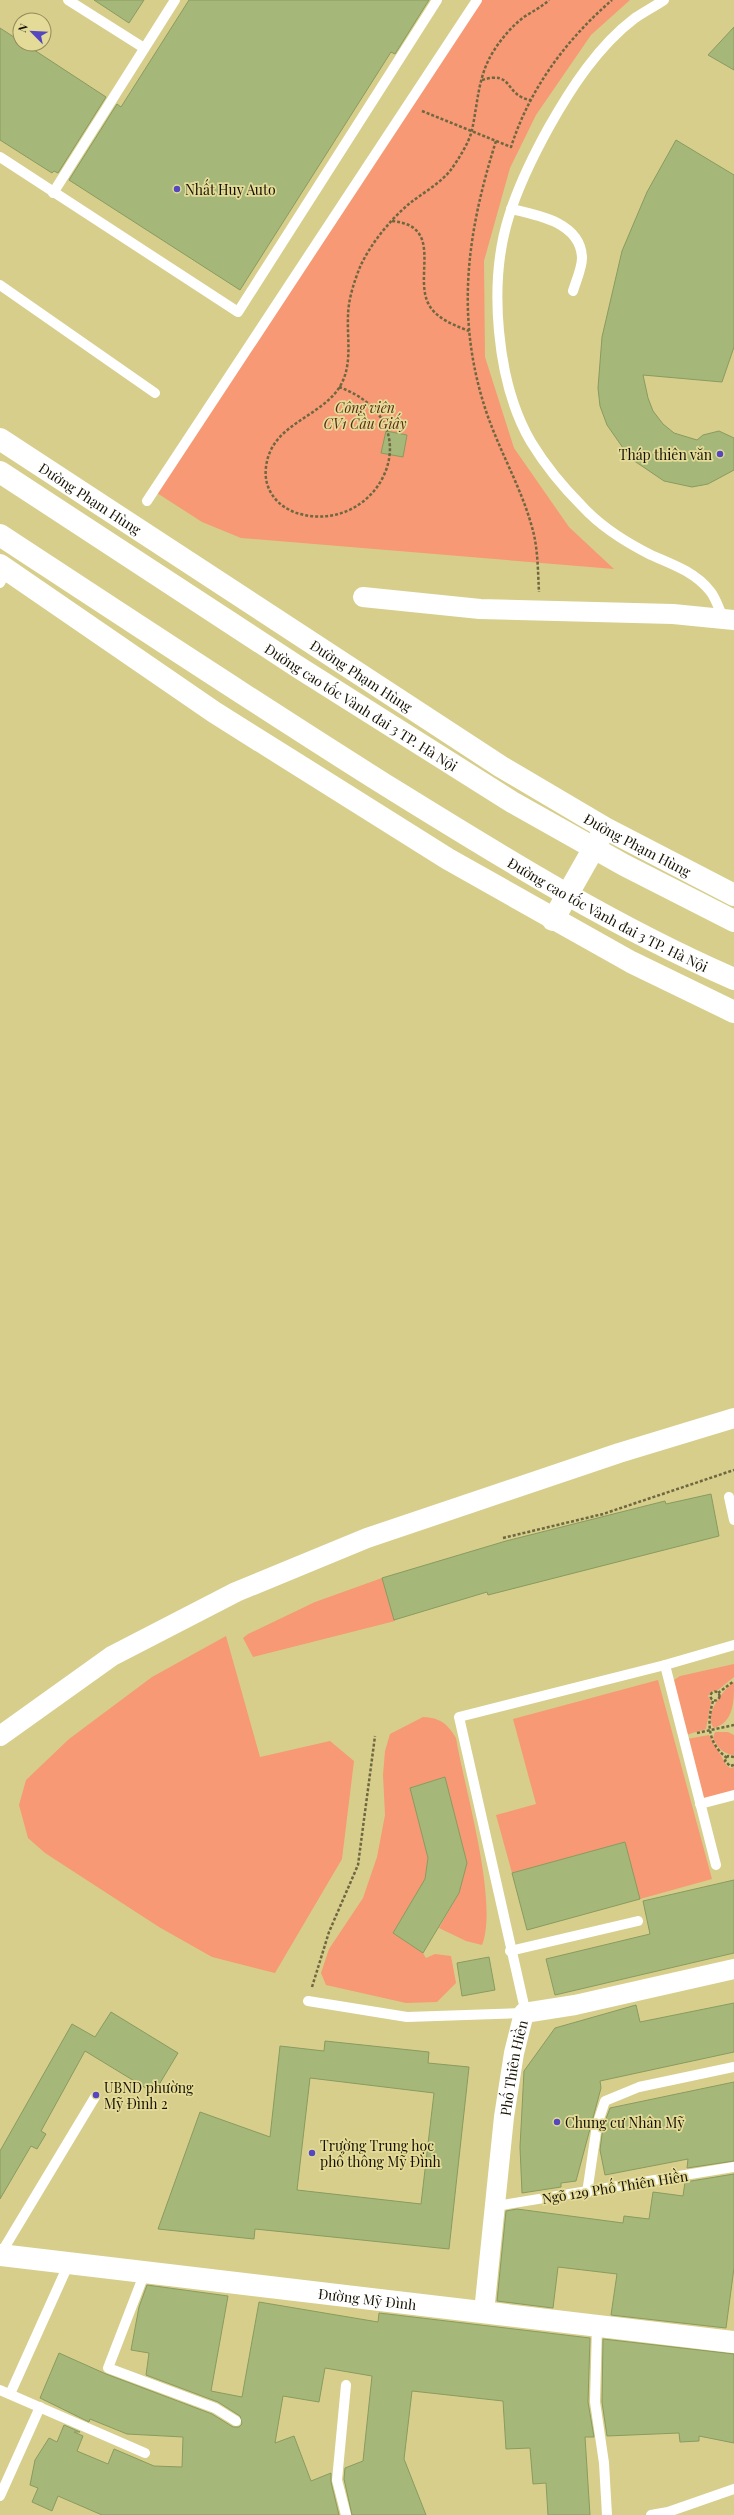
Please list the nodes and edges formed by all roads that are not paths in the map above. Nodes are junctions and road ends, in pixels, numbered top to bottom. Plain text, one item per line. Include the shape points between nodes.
1 (68, 0) edge
2 (175, 0) edge
3 (437, 0) edge
4 (477, 0) edge
5 (664, 0) edge
6 (144, 48) junction
7 (0, 157) edge
8 (53, 193) junction
9 (512, 208) junction
10 (0, 285) edge
11 (573, 291) dead end
12 (156, 393) dead end
13 (0, 439) edge
14 (0, 472) edge
15 (147, 501) dead end
16 (0, 535) edge
17 (2, 573) edge
18 (363, 597) dead end
19 (729, 619) edge
20 (605, 828) junction
21 (734, 895) edge
22 (554, 920) junction
23 (734, 921) edge
24 (734, 979) edge
25 (734, 1012) edge
26 (734, 1418) edge
27 (729, 1497) dead end
28 (734, 1520) edge
29 (734, 1645) edge
30 (665, 1665) junction
31 (0, 1736) edge
32 (734, 1795) edge
33 (700, 1804) junction
34 (716, 1865) dead end
35 (638, 1921) dead end
36 (510, 1951) junction
37 (734, 1969) edge
38 (308, 2001) road end
39 (524, 2013) junction
40 (734, 2067) edge
41 (95, 2098) dead end
42 (734, 2167) edge
43 (587, 2193) junction
44 (496, 2206) junction
45 (0, 2255) edge
46 (69, 2263) junction
47 (145, 2272) junction
48 (484, 2312) junction
49 (597, 2326) junction
50 (734, 2342) edge
51 (346, 2385) dead end
52 (0, 2390) edge
53 (10, 2394) junction
54 (40, 2407) junction
55 (236, 2421) dead end
56 (145, 2453) dead end
57 (734, 2489) edge
58 (0, 2496) edge
59 (346, 2515) edge
60 (607, 2515) edge
61 (651, 2515) edge

1 - 6 lane
2 - 6 lane
3 - 8 lane via 238,312
4 - 15 lane
5 - 9 lane via 634,19 600,51 560,108 536,149
6 - 8 lane
7 - 8 lane
9 - 11 lane via 540,215 561,224 578,239 582,258
9 - 19 lane via 498,273 500,338 510,392 531,442 582,507 612,533 651,555 680,566 710,590
10 - 12 lane
13 - 20 main road, Đường Phạm Hùng via 500,766
14 - 23 main road, Đường cao tốc Vành đai 3 TP. Hà Nội via 298,667 512,802 624,865
16 - 24 main road, Đường cao tốc Vành đai 3 TP. Hà Nội via 268,711 485,847 597,910
17 - 22 main road via 214,712 448,860
18 - 19 street via 480,609 673,614
20 - 21 main road, Đường Phạm Hùng
20 - 22 main road
22 - 25 main road via 631,962
26 - 31 street via 367,1538 236,1592 112,1656
27 - 28 lane
29 - 30 lane
30 - 33 lane
30 - 36 lane via 459,1717
32 - 33 lane
33 - 34 lane
35 - 36 lane
36 - 39 lane
37 - 39 street, Phố Thiên Hiền via 575,2005
38 - 39 lane via 407,2017
39 - 44 street, Phố Thiên Hiền via 514,2053 504,2117
40 - 43 lane via 639,2087 605,2101 597,2125
41 - 45 lane
42 - 43 lane, Ngõ 129 Phố Thiên Hiền
43 - 44 lane, Ngõ 129 Phố Thiên Hiền
44 - 48 street, Phố Thiên Hiền
45 - 46 main road, Đường Mỹ Đình
46 - 47 main road, Đường Mỹ Đình
46 - 53 lane
47 - 48 main road, Đường Mỹ Đình
47 - 55 lane via 108,2368 215,2408
48 - 49 main road, Đường Mỹ Đình
49 - 50 main road, Đường Mỹ Đình
49 - 60 lane via 595,2402 604,2463
51 - 59 lane via 337,2480
52 - 53 lane
53 - 54 lane
54 - 56 lane
54 - 58 lane
57 - 61 lane via 668,2512

